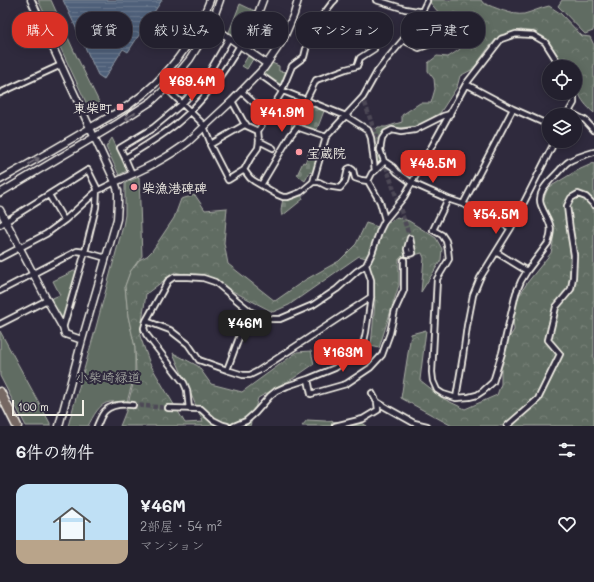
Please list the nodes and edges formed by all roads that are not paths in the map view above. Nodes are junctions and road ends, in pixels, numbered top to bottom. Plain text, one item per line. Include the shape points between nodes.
1 (31, 0) edge
2 (210, 0) edge
3 (220, 0) edge
4 (263, 0) edge
5 (298, 0) edge
6 (335, 0) edge
7 (376, 0) edge
8 (427, 1) dead end
9 (205, 12) edge
10 (216, 12) edge
11 (258, 12) edge
12 (325, 12) edge
13 (423, 12) joint
14 (224, 34) edge
15 (229, 38) junction
16 (232, 40) edge
17 (401, 42) edge
18 (186, 48) edge
19 (197, 48) edge
20 (241, 48) edge
21 (243, 48) edge
22 (306, 49) dead end
23 (374, 49) dead end
24 (557, 60) edge
25 (61, 64) junction
26 (267, 64) junction
27 (259, 74) junction
28 (466, 84) junction
29 (166, 88) junction
30 (282, 90) junction
31 (241, 91) junction
32 (0, 93) edge
33 (364, 97) junction
34 (306, 100) junction
35 (232, 101) junction
36 (365, 103) tunnel mouth
37 (182, 104) junction
38 (512, 109) junction
39 (190, 112) junction
40 (450, 114) junction
41 (268, 116) junction
42 (346, 116) junction
43 (582, 118) edge
44 (542, 123) edge
45 (246, 124) junction
46 (204, 126) junction
47 (90, 128) junction
48 (154, 128) junction
49 (594, 130) edge
50 (258, 131) junction
51 (160, 136) junction
52 (326, 137) junction
53 (94, 138) junction
54 (260, 141) junction
55 (212, 144) junction
56 (273, 148) dead end
57 (551, 148) edge
58 (594, 152) edge
59 (125, 158) junction
60 (384, 161) junction
61 (244, 170) junction
62 (375, 170) junction
63 (132, 174) junction
64 (0, 180) edge
65 (368, 181) junction
66 (115, 182) junction
67 (313, 182) junction
68 (412, 183) junction
69 (261, 185) junction
70 (96, 191) junction
71 (0, 193) edge
72 (49, 195) junction
73 (448, 199) junction
74 (463, 204) junction
75 (594, 205) edge
76 (0, 210) edge
77 (65, 220) junction
78 (385, 220) junction
79 (7, 221) junction
80 (0, 225) edge
81 (511, 228) junction
82 (20, 247) junction
83 (85, 252) junction
84 (496, 252) junction
85 (0, 258) edge
86 (106, 258) junction
87 (404, 260) dead end
88 (366, 265) junction
89 (527, 271) junction
90 (34, 273) junction
91 (0, 291) edge
92 (371, 297) junction
93 (47, 300) junction
94 (251, 312) junction
95 (146, 321) junction
96 (0, 324) edge
97 (63, 328) junction
98 (82, 340) junction
99 (227, 370) junction
100 (308, 379) junction
101 (0, 392) edge
102 (372, 394) dead end
103 (456, 398) junction
104 (377, 402) junction
105 (133, 405) tunnel mouth
106 (168, 408) tunnel mouth
107 (189, 409) junction
108 (17, 426) edge
109 (59, 426) edge
110 (97, 426) edge
111 (227, 426) edge
112 (234, 426) edge
113 (335, 426) edge
114 (427, 426) edge
115 (508, 426) edge

1 - 25 street
2 - 9 street
3 - 10 street
4 - 11 street
5 - 26 street via 283,40
6 - 12 street
7 - 13 street
8 - 13 street
14 - 15 street
15 - 16 street
15 - 37 street via 207,76
17 - 33 street via 377,72
18 - 47 street via 156,84 128,106
19 - 29 street
20 - 39 street via 213,87
21 - 26 street
22 - 30 street via 304,57 290,69
23 - 34 street via 360,58 357,66 316,80
24 - 28 street via 545,42 533,35 516,34 501,39
25 - 32 street
25 - 47 street
26 - 27 street
27 - 30 street
27 - 31 street
28 - 38 street
28 - 40 street
29 - 37 street
29 -> 53 street via 146,106
30 - 34 street
30 - 41 street
31 - 35 street
31 - 41 street
33 - 36 street
33 - 42 street
34 - 42 street
35 - 45 street
35 - 46 street
37 - 39 street
37 - 48 street
38 - 44 street
38 - 74 street
39 - 46 street
39 - 51 street
40 - 60 street via 415,130 392,130 386,133 380,150
40 - 68 street
41 - 50 street
42 - 52 street
42 - 62 street via 368,130
43 - 49 street
45 - 50 street
45 - 55 street
46 - 55 street
46 - 63 street via 176,152
47 - 53 street
64 -> 47 street
48 - 51 street
48 - 59 street via 120,148
50 - 54 street
51 - 59 street
52 - 67 street
52 - 69 street via 297,127
53 - 66 street
53 - 71 street
54 - 56 street
54 - 61 street
55 - 61 street via 210,145 213,152 228,180
57 - 81 street
58 - 89 street via 568,162 542,190 540,200 552,229 551,236
59 - 63 street
60 - 62 street
60 - 68 street
61 - 69 street via 250,178
62 - 65 street
63 - 66 street
65 - 67 street via 355,178 350,168 340,188
65 - 78 street via 380,202
66 - 70 street
66 - 86 street via 118,191 117,219
67 - 69 street via 301,192 288,197 278,195
68 - 73 street
68 - 78 street
70 - 72 street via 97,188 88,170
70 - 77 street
70 - 83 street via 96,207
72 - 77 street
72 - 79 street
73 - 74 street
73 - 103 street via 433,230 446,241 449,259 437,279 432,372 437,390
74 - 81 street
75 - 115 street via 586,197 578,194 571,198 567,206 574,255 574,278 571,290 556,307 548,340 560,354 538,399
76 - 79 street
77 - 82 street via 46,234
78 - 88 street
79 - 80 street
79 - 82 street
81 - 84 street
82 - 85 street
82 - 90 street
83 - 86 street
83 - 90 street via 77,251
83 - 97 street
84 - 89 street
84 - 103 street via 480,278 473,296
86 - 98 street
87 - 100 street via 404,290 382,355 370,368 346,384 311,394
88 - 92 street via 371,280
88 - 94 street via 313,305 290,315 272,319
89 - 103 street via 516,293 493,382 477,395
90 - 91 street
90 - 93 street
92 - 99 street via 254,373 243,376
92 - 100 street via 365,337 359,350 335,368
93 - 96 street
93 - 97 street
94 - 95 street via 215,282 203,278 174,277 168,281
94 - 99 street
95 - 99 street via 170,330 188,344 199,360
95 - 107 street via 146,334 184,383
97 - 98 street via 65,334
98 - 109 street
100 - 112 street via 276,391 246,421
101 - 108 highway
102 - 104 street
104 - 113 street via 378,410 363,419
104 - 114 street via 414,422
105 - 110 street via 113,406 105,411
106 - 107 street
107 - 111 street via 201,409 213,420

